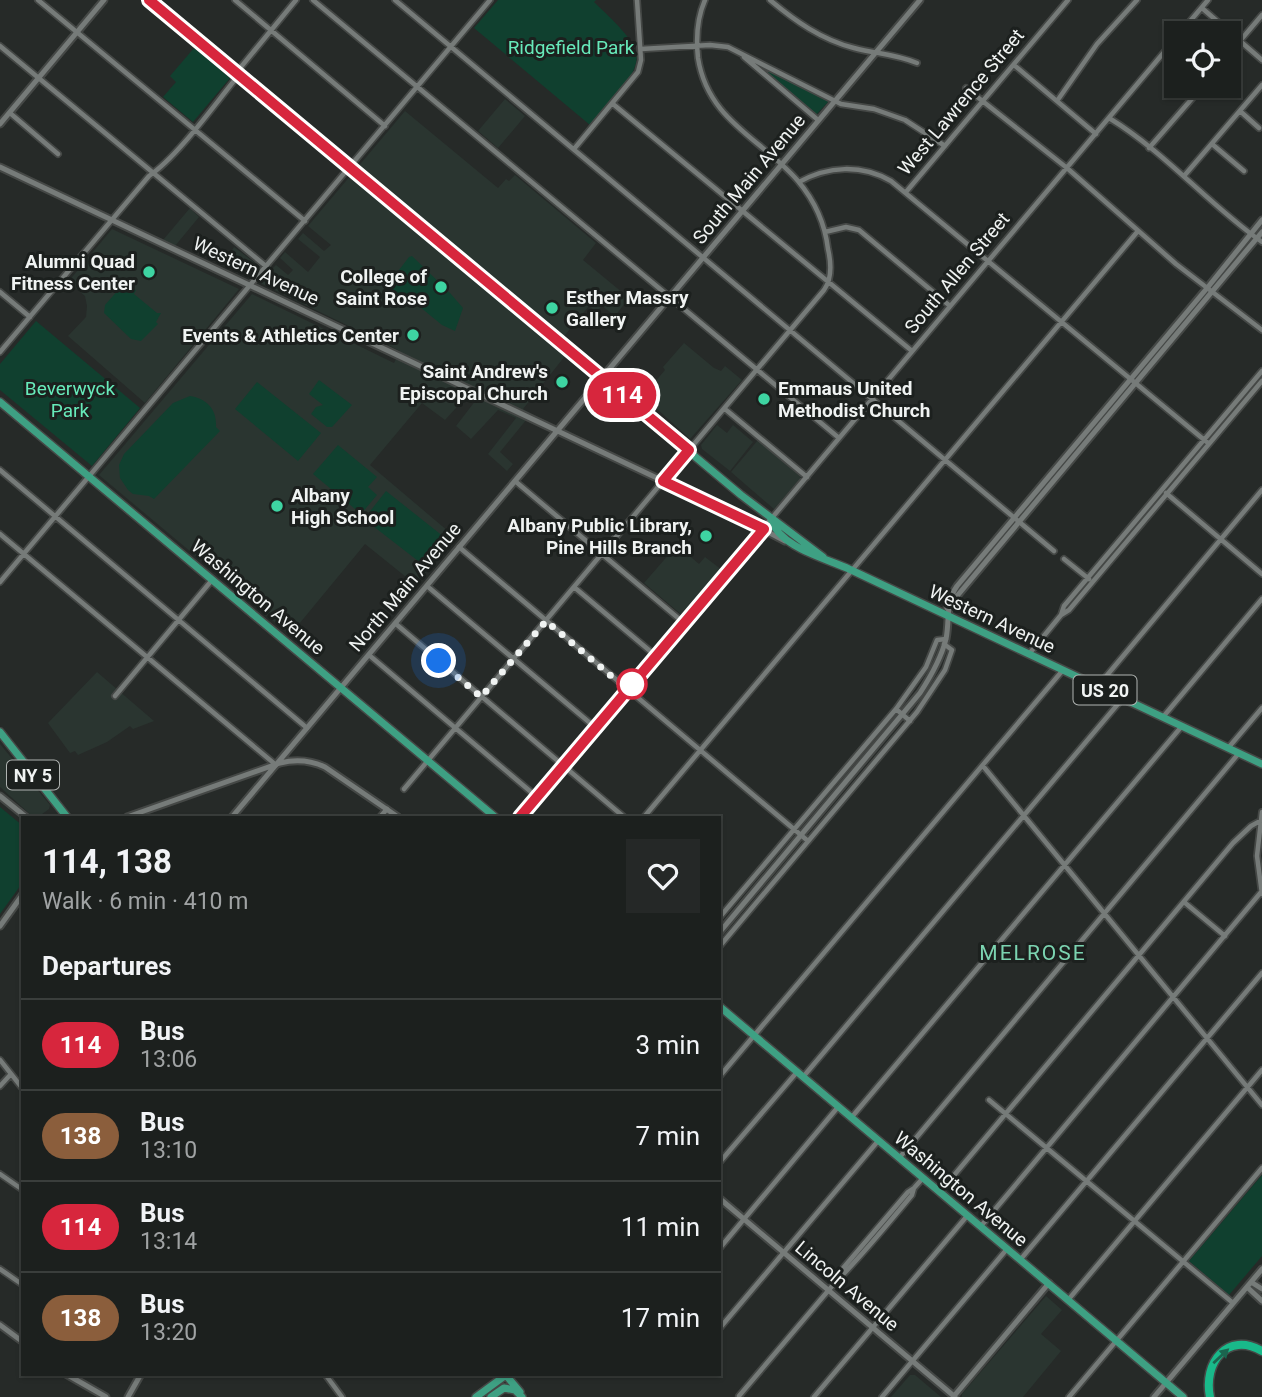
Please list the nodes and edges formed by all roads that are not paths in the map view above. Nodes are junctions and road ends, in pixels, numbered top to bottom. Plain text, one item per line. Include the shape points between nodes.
1 (38, 0) edge
2 (104, 0) edge
3 (149, 0) edge
4 (234, 0) edge
5 (296, 0) edge
6 (313, 0) edge
7 (395, 0) edge
8 (489, 0) edge
9 (637, 0) edge
10 (705, 0) edge
11 (770, 0) edge
12 (918, 0) edge
13 (1068, 0) edge
14 (1137, 0) edge
15 (1208, 0) edge
16 (1202, 8) junction
17 (1262, 15) edge
18 (1191, 21) edge
19 (1217, 21) edge
20 (271, 30) junction
21 (77, 33) junction
22 (1241, 40) edge
23 (1241, 42) edge
24 (0, 46) edge
25 (697, 46) junction
26 (451, 47) junction
27 (641, 50) junction
28 (738, 52) junction
29 (876, 52) junction
30 (1164, 52) edge
31 (1262, 60) edge
32 (917, 63) dead end
33 (1014, 65) junction
34 (236, 73) junction
35 (39, 78) junction
36 (1262, 85) edge
37 (418, 86) junction
38 (966, 88) dead end
39 (1192, 98) edge
40 (835, 100) junction
41 (1057, 100) junction
42 (982, 101) junction
43 (613, 104) junction
44 (1240, 111) junction
45 (10, 113) junction
46 (1109, 118) junction
47 (818, 120) junction
48 (0, 124) edge
49 (385, 126) junction
50 (1259, 128) dead end
51 (194, 130) junction
52 (1096, 134) junction
53 (1212, 144) junction
54 (945, 146) junction
55 (1149, 148) junction
56 (574, 149) junction
57 (58, 153) dead end
58 (781, 164) junction
59 (0, 167) edge
60 (350, 168) junction
61 (1067, 168) junction
62 (1244, 171) dead end
63 (153, 173) junction
64 (1185, 176) junction
65 (799, 182) junction
66 (906, 192) junction
67 (742, 211) junction
68 (111, 220) junction
69 (1262, 220) edge
70 (305, 221) junction
71 (1138, 231) junction
72 (825, 232) junction
73 (1262, 232) edge
74 (1257, 238) edge
75 (703, 257) junction
76 (988, 261) junction
77 (267, 267) junction
78 (828, 284) junction
79 (250, 285) junction
80 (1211, 289) junction
81 (0, 292) edge
82 (670, 296) junction
83 (950, 306) junction
84 (30, 317) junction
85 (1062, 320) junction
86 (790, 330) junction
87 (1262, 330) edge
88 (1, 348) edge
89 (912, 351) junction
90 (758, 370) junction
91 (1262, 372) edge
92 (602, 378) junction
93 (1133, 381) junction
94 (1262, 381) edge
95 (1245, 397) junction
96 (872, 398) junction
97 (0, 402) edge
98 (725, 409) junction
99 (557, 431) junction
100 (839, 438) junction
101 (1206, 442) junction
102 (689, 450) junction
103 (945, 460) junction
104 (0, 470) edge
105 (89, 477) junction
106 (807, 477) junction
107 (515, 481) junction
108 (663, 481) junction
109 (1262, 490) edge
110 (1164, 492) junction
111 (56, 517) junction
112 (771, 519) junction
113 (1017, 520) junction
114 (764, 529) junction
115 (777, 531) junction
116 (0, 534) edge
117 (1221, 538) junction
118 (801, 541) junction
119 (791, 544) junction
120 (459, 547) junction
121 (1054, 551) dead end
122 (24, 554) junction
123 (601, 554) junction
124 (822, 556) junction
125 (1064, 559) dead end
126 (852, 570) junction
127 (1262, 573) edge
128 (213, 580) junction
129 (1090, 580) junction
130 (0, 582) edge
131 (427, 586) junction
132 (574, 587) junction
133 (1262, 599) edge
134 (948, 612) junction
135 (178, 620) junction
136 (546, 621) junction
137 (684, 623) junction
138 (396, 624) junction
139 (945, 642) junction
140 (1028, 654) junction
141 (369, 655) junction
142 (656, 656) junction
143 (147, 658) junction
144 (514, 658) junction
145 (1063, 670) junction
146 (1097, 687) junction
147 (340, 688) junction
148 (628, 690) junction
149 (115, 696) dead end
150 (481, 697) junction
151 (1123, 698) junction
152 (1262, 708) edge
153 (896, 709) junction
154 (903, 715) junction
155 (1163, 718) junction
156 (910, 721) junction
157 (1182, 726) junction
158 (307, 728) junction
159 (456, 728) junction
160 (596, 728) junction
161 (0, 732) edge
162 (1228, 748) junction
163 (700, 750) junction
164 (1239, 753) junction
165 (428, 762) junction
166 (851, 763) junction
167 (1262, 764) edge
168 (276, 765) junction
169 (563, 766) junction
170 (983, 766) junction
171 (857, 769) junction
172 (864, 774) junction
173 (404, 789) dead end
174 (0, 796) edge
175 (537, 797) junction
176 (387, 810) junction
177 (1262, 812) edge
178 (25, 816) edge
179 (66, 816) edge
180 (130, 816) edge
181 (233, 816) edge
182 (381, 816) edge
183 (396, 816) edge
184 (494, 816) edge
185 (521, 816) edge
186 (623, 816) edge
187 (645, 816) edge
188 (1024, 816) junction
189 (1261, 820) edge
190 (795, 830) junction
191 (801, 835) junction
192 (808, 841) junction
193 (1064, 865) junction
194 (745, 888) junction
195 (1262, 892) edge
196 (751, 894) junction
197 (21, 899) edge
198 (758, 900) junction
199 (1184, 902) junction
200 (1105, 914) junction
201 (721, 916) edge
202 (0, 926) edge
203 (721, 931) edge
204 (1225, 936) junction
205 (721, 945) edge
206 (1139, 956) junction
207 (1262, 972) edge
208 (1173, 997) junction
209 (721, 1008) edge
210 (755, 1036) junction
211 (1207, 1038) junction
212 (0, 1060) edge
213 (1262, 1070) edge
214 (11, 1074) junction
215 (800, 1074) junction
216 (721, 1075) edge
217 (0, 1086) edge
218 (21, 1086) edge
219 (1248, 1087) junction
220 (989, 1100) dead end
221 (1262, 1105) edge
222 (838, 1107) junction
223 (1005, 1114) junction
224 (851, 1118) junction
225 (879, 1141) junction
226 (1046, 1148) junction
227 (900, 1158) junction
228 (721, 1161) edge
229 (1262, 1168) edge
230 (0, 1174) edge
231 (923, 1178) junction
232 (1087, 1180) junction
233 (21, 1188) edge
234 (940, 1192) junction
235 (721, 1200) edge
236 (967, 1215) junction
237 (744, 1219) junction
238 (1135, 1221) junction
239 (981, 1226) junction
240 (721, 1247) edge
241 (1007, 1249) junction
242 (784, 1253) junction
243 (1020, 1259) junction
244 (1183, 1261) junction
245 (0, 1269) edge
246 (1262, 1269) edge
247 (1049, 1283) junction
248 (21, 1284) edge
249 (1249, 1285) junction
250 (1262, 1289) edge
251 (828, 1290) junction
252 (1068, 1300) junction
253 (1262, 1301) edge
254 (1233, 1303) junction
255 (0, 1325) edge
256 (721, 1327) edge
257 (872, 1327) junction
258 (1116, 1340) junction
259 (21, 1341) edge
260 (1262, 1351) edge
261 (913, 1361) junction
262 (69, 1376) edge
263 (140, 1376) edge
264 (326, 1376) edge
265 (495, 1376) edge
266 (507, 1376) edge
267 (1166, 1382) junction
268 (488, 1395) edge
269 (739, 1396) edge
270 (106, 1397) edge
271 (128, 1397) edge
272 (342, 1397) edge
273 (476, 1397) edge
274 (523, 1397) edge
275 (814, 1397) edge
276 (882, 1397) edge
277 (954, 1397) edge
278 (1069, 1397) edge
279 (1154, 1397) edge
280 (1183, 1397) edge
281 (1209, 1397) edge

1 - 21 street
2 - 21 street
3 - 34 main road, US 20
4 - 20 street
5 - 20 street
6 - 37 street
7 - 26 street
8 - 26 street
9 - 27 street
10 - 25 street
11 - 29 street via 821,36
12 - 29 street, South Main Avenue
13 - 33 street, West Lawrence Street
14 - 41 street via 1097,44
15 - 16 street
16 - 18 street
16 - 19 street
17 - 22 street
20 - 34 street
20 - 49 street
21 - 35 street
21 - 51 street
23 - 31 street
24 - 35 street
25 - 27 street
25 - 28 street via 719,45
25 - 58 street via 704,82 714,101
26 - 37 street
26 - 56 street
27 - 43 street via 639,72
28 - 40 street
28 - 47 street
29 - 32 street
29 - 40 street, South Main Avenue
30 - 46 street, South Allen Street
33 - 41 street
33 - 42 street, West Lawrence Street
34 - 51 street
34 - 60 main road, US 20
35 - 45 street
35 - 63 street
36 - 44 street
37 - 49 street
37 - 82 street
38 - 42 street
39 - 55 street
40 - 47 street, South Main Avenue
40 - 54 street via 898,117
41 - 52 street
42 - 54 street, West Lawrence Street
42 - 61 street
43 - 56 street
43 - 67 street
44 - 50 street
44 - 53 street
45 - 48 street
45 - 57 street
46 - 52 street, South Allen Street
46 - 55 street
47 - 58 street, South Main Avenue
49 - 60 street
51 - 63 street
51 - 70 street
52 - 61 street, South Allen Street
53 - 62 street
53 - 64 street
54 - 66 street, West Lawrence Street
55 - 64 street
56 - 75 street
58 - 65 street
58 - 67 street, South Main Avenue
59 - 68 street, Western Avenue
60 - 70 street
60 - 92 main road, US 20
61 - 71 street
61 - 76 street, South Allen Street
63 - 68 street
63 - 77 street
64 - 74 street via 1226,216
65 - 66 street via 826,170 857,169 884,177
65 - 72 street
66 - 76 street
67 - 75 street, South Main Avenue
67 - 78 street
68 - 79 street, Western Avenue
68 - 84 street
69 - 74 street
70 - 77 street
71 - 80 street
71 - 85 street
72 - 78 street
72 - 83 street via 846,227 859,230
73 - 74 street
74 - 80 street
75 - 82 street, South Main Avenue
75 - 86 street
76 - 83 street, South Allen Street
76 - 85 street
77 - 79 street
78 - 86 street
78 - 89 street
79 - 99 street, Western Avenue
79 - 105 street
80 - 87 street
80 - 93 street
81 - 84 street
82 - 90 street
82 - 92 street, South Main Avenue
83 - 89 street, South Allen Street
84 - 88 street
85 - 93 street
85 - 103 street
86 - 90 street
86 - 96 street
89 - 96 street, South Allen Street
90 - 98 street
90 - 100 street
91 - 95 street
92 - 99 street, North Main Avenue
92 - 102 main road, US 20
93 - 101 street
93 - 113 street
94 - 95 street
95 - 101 street
96 - 100 street, South Allen Street
96 - 103 street
97 - 105 main road, Washington Avenue
98 - 102 street
98 - 106 street
99 - 107 street, North Main Avenue
99 - 108 street, Western Avenue
100 - 106 street, South Allen Street
101 - 110 street
102 - 108 street
102 - 112 main road, US 20
103 - 113 street
103 - 126 street
104 - 111 street
105 - 111 street
105 - 128 main road, Washington Avenue
106 - 112 street, South Allen Street
107 - 120 street, North Main Avenue
107 - 123 street
108 - 114 street, Western Avenue
108 - 123 street
109 - 117 street
110 - 117 street
110 - 129 street
111 - 122 street
111 - 135 street
112 - 114 street, South Allen Street
112 - 115 main road, US 20
112 - 118 main road, US 20
113 - 121 street
113 - 134 street via 954,589
114 - 115 street, Western Avenue
114 - 119 street, Western Avenue
114 - 137 street, South Allen Street
115 - 118 street, Western Avenue
115 - 119 main road, US 20
116 - 122 street
117 - 127 street
117 - 146 street
118 - 124 main road, Western Avenue / US 20
119 - 124 main road, Western Avenue / US 20
120 - 131 street, North Main Avenue
120 - 136 street
122 - 130 street
122 - 143 street
123 - 132 street
123 - 137 street
124 - 126 main road, Western Avenue / US 20
125 - 129 street
126 - 134 main road, Western Avenue / US 20
126 - 163 street
128 - 135 street
128 - 147 main road, Washington Avenue
129 - 140 street
131 - 138 street, North Main Avenue
131 - 144 street
132 - 136 street
132 - 142 street
133 - 155 street
134 - 139 street
134 - 140 main road, Western Avenue / US 20
135 - 143 street
135 - 158 street
136 - 144 street
136 - 148 street
137 - 142 street, South Allen Street
138 - 141 street, North Main Avenue
138 - 150 street
139 - 153 street via 937,640 926,667
139 - 154 street via 932,673
139 - 156 street via 951,649 949,662
140 - 145 main road, Western Avenue / US 20
141 - 147 street, North Main Avenue
141 - 159 street
142 - 148 street, South Allen Street
143 - 149 street
143 - 168 street
144 - 150 street
144 - 160 street
145 - 146 main road, Western Avenue / US 20
145 - 170 street
146 - 151 main road, Western Avenue / US 20
147 - 158 street, North Main Avenue
147 - 165 main road, Washington Avenue
148 - 160 street, South Allen Street
148 - 163 street
150 - 159 street
150 - 169 street
151 - 155 main road, Western Avenue / US 20
151 - 188 street
152 - 162 street
153 - 154 street
153 - 166 street
154 - 156 street
154 - 171 street
155 - 157 main road, Western Avenue / US 20
156 - 172 street
157 - 162 main road, Western Avenue / US 20
157 - 193 street
158 - 168 street, North Main Avenue
159 - 165 street
159 - 175 street
160 - 169 street, South Allen Street
161 - 179 main road, NY 5
162 - 164 main road, Western Avenue / US 20
163 - 187 street
163 - 190 street
164 - 167 main road, Western Avenue / US 20
164 - 200 street
165 - 173 street
165 - 184 main road, Washington Avenue
166 - 171 street
166 - 190 street
168 - 176 street via 294,760 318,764
168 - 180 street
168 - 181 street, North Main Avenue
169 - 175 street, South Allen Street
169 - 186 street
170 - 188 street
170 - 210 street
171 - 172 street
171 - 191 street
172 - 192 street
174 - 178 street
175 - 185 street, South Allen Street
176 - 182 street
176 - 183 street
177 - 189 street
188 - 193 street
188 - 215 street
189 - 195 street via 1257,856
189 - 199 street via 1244,831
190 - 191 street
190 - 194 street
191 - 192 street
191 - 196 street
192 - 198 street
193 - 200 street
193 - 224 street
194 - 196 street
194 - 201 street
195 - 204 street
196 - 198 street
196 - 203 street
197 - 202 street
198 - 205 street
199 - 204 street
199 - 206 street
200 - 206 street
200 - 227 street
204 - 208 street
206 - 208 street
206 - 223 street
207 - 211 street
208 - 211 street
208 - 226 street
209 - 210 main road, Washington Avenue
210 - 215 main road, Washington Avenue
210 - 216 street
211 - 219 street
211 - 232 street
212 - 214 street
213 - 219 street
214 - 217 street
214 - 218 street
215 - 222 main road, Washington Avenue
215 - 228 street
219 - 221 street
219 - 238 street
220 - 223 street
222 - 224 main road, Washington Avenue
222 - 237 street
223 - 226 street
223 - 234 street
224 - 225 main road, Washington Avenue
225 - 227 main road, Washington Avenue
225 - 242 street
226 - 232 street
226 - 239 street
227 - 231 main road, Washington Avenue
229 - 244 street
230 - 233 street
231 - 234 main road, Washington Avenue
231 - 251 street
232 - 238 street
232 - 243 street
234 - 236 main road, Washington Avenue
235 - 237 street, Lincoln Avenue
236 - 239 main road, Washington Avenue
236 - 257 street
237 - 240 street
237 - 242 street, Lincoln Avenue
238 - 244 street
238 - 252 street
239 - 241 main road, Washington Avenue
241 - 243 main road, Washington Avenue
241 - 261 street
242 - 251 street, Lincoln Avenue
242 - 256 street
243 - 247 main road, Washington Avenue
244 - 254 street
244 - 258 street
245 - 248 street
246 - 249 street
247 - 252 main road, Washington Avenue
247 - 277 street
249 - 250 street
249 - 253 street
249 - 254 street
251 - 257 street, Lincoln Avenue
251 - 269 street
252 - 258 main road, Washington Avenue
254 - 267 street
255 - 259 street
257 - 261 street, Lincoln Avenue
257 - 275 street
258 - 267 main road, Washington Avenue
258 - 278 street
281 -> 260 highway via 1210,1370 1222,1352 1242,1345
261 - 276 street
261 - 277 street, Lincoln Avenue
262 - 270 street
263 - 271 street
264 - 272 street
265 - 268 main road
266 - 268 main road
266 - 274 main road
267 - 279 street
267 - 280 main road, Washington Avenue
268 - 273 main road
268 - 274 main road via 504,1388

